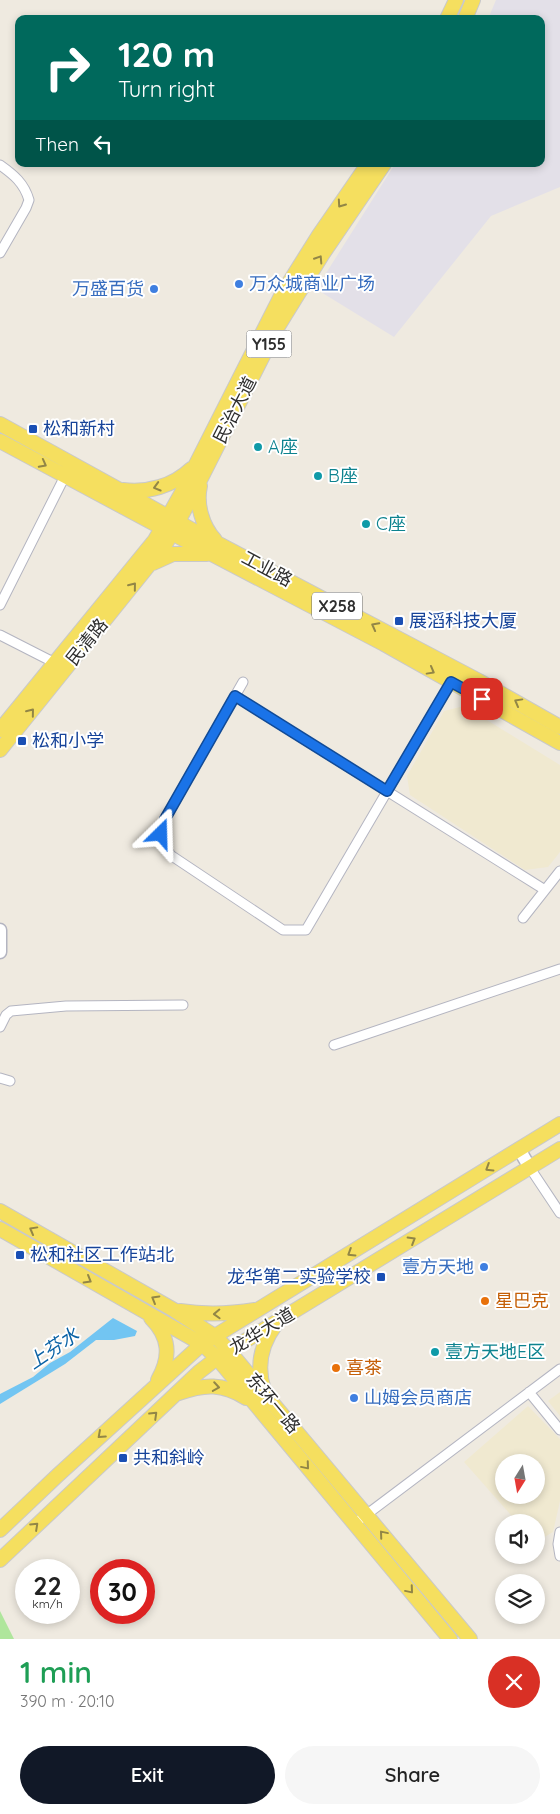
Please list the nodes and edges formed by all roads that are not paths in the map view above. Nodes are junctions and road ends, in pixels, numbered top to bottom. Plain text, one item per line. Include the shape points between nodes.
1 (456, 0) edge
2 (473, 0) edge
3 (449, 15) edge
4 (467, 15) edge
5 (0, 165) edge
6 (366, 167) edge
7 (382, 167) edge
8 (0, 253) edge
9 (0, 424) edge
10 (0, 441) edge
11 (199, 469) junction
12 (65, 476) junction
13 (113, 487) junction
14 (170, 525) junction
15 (214, 548) junction
16 (150, 564) junction
17 (0, 605) edge
18 (0, 635) edge
19 (55, 663) junction
20 (243, 682) dead end
21 (451, 682) junction
22 (235, 696) junction
23 (560, 727) edge
24 (0, 730) edge
25 (560, 743) edge
26 (0, 750) edge
27 (387, 791) junction
28 (560, 870) edge
29 (545, 890) junction
30 (523, 918) dead end
31 (0, 930) edge
32 (0, 952) edge
33 (560, 969) edge
34 (183, 1004) dead end
35 (0, 1027) edge
36 (334, 1045) dead end
37 (0, 1078) edge
38 (10, 1081) dead end
39 (560, 1124) edge
40 (519, 1149) junction
41 (560, 1149) edge
42 (530, 1168) junction
43 (0, 1211) edge
44 (560, 1213) edge
45 (0, 1229) edge
46 (260, 1309) junction
47 (174, 1310) junction
48 (280, 1320) junction
49 (160, 1323) junction
50 (216, 1336) junction
51 (202, 1344) junction
52 (223, 1354) junction
53 (560, 1369) edge
54 (152, 1389) junction
55 (529, 1392) junction
56 (176, 1394) junction
57 (265, 1394) junction
58 (254, 1403) junction
59 (560, 1430) edge
60 (366, 1514) junction
61 (354, 1524) junction
62 (0, 1530) edge
63 (560, 1532) edge
64 (560, 1556) edge
65 (0, 1560) edge
66 (450, 1639) edge
67 (470, 1639) edge

1 - 3 main road
2 - 4 main road
5 - 8 street via 22,183 29,200
6 -> 11 main road, 民治大道 / Y155 via 282,294
11 -> 7 main road, 民治大道 / Y155 via 290,307
9 - 13 main road, 工业路 / X258
10 -> 12 main road, 工业路 / X258
11 -> 13 main road via 158,488 129,490
11 - 14 main road, 民治大道 / Y155
11 - 15 main road via 201,513
12 - 14 main road, 工业路 / X258
12 - 17 street
13 - 14 main road, 工业路 / X258
14 - 15 main road, 工业路 / X258
14 - 16 main road, 民清路
14 - 19 main road, 民清路
15 - 16 main road via 173,554
15 -> 21 main road, 工业路 / X258
23 -> 15 main road, 工业路 / X258 via 479,681
26 -> 16 main road, 民清路
18 - 19 street
19 - 24 main road, 民清路
20 - 22 street
21 - 25 main road, 工业路 / X258
21 - 27 street
22 - 27 street
22 - 27 street via 165,819 161,839 172,856 283,930 306,930
27 - 29 street
28 - 29 street
29 - 30 street
31 - 32 street
33 - 36 street
34 - 35 street via 66,1006 11,1011
37 - 38 street
39 - 40 main road, 龙华大道
40 - 42 street
40 -> 46 main road, 龙华大道
41 - 42 main road, 龙华大道
42 - 44 street
48 -> 42 main road, 龙华大道
47 -> 43 main road, 东环一路
45 -> 49 main road, 东环一路
46 -> 47 main road via 209,1314
46 - 50 main road, 龙华大道
47 - 50 main road, 东环一路
48 - 52 main road, 龙华大道
48 - 57 main road via 261,1354 259,1364
49 - 51 main road, 东环一路
49 - 54 main road via 168,1356
50 - 51 main road, 龙华大道
50 - 52 main road, 东环一路
51 - 52 main road, 东环一路
51 - 54 main road, 龙华大道
52 - 56 main road, 龙华大道
52 - 57 main road, 东环一路
52 - 58 main road, 东环一路
53 - 55 street
54 -> 62 main road, 龙华大道
55 - 59 street
55 - 60 street
56 -> 58 main road via 208,1385 219,1386
65 -> 56 main road, 龙华大道
57 - 60 main road, 东环一路
58 -> 61 main road, 东环一路
60 - 61 street
67 -> 60 main road, 东环一路
61 -> 66 main road, 东环一路
63 - 64 street

